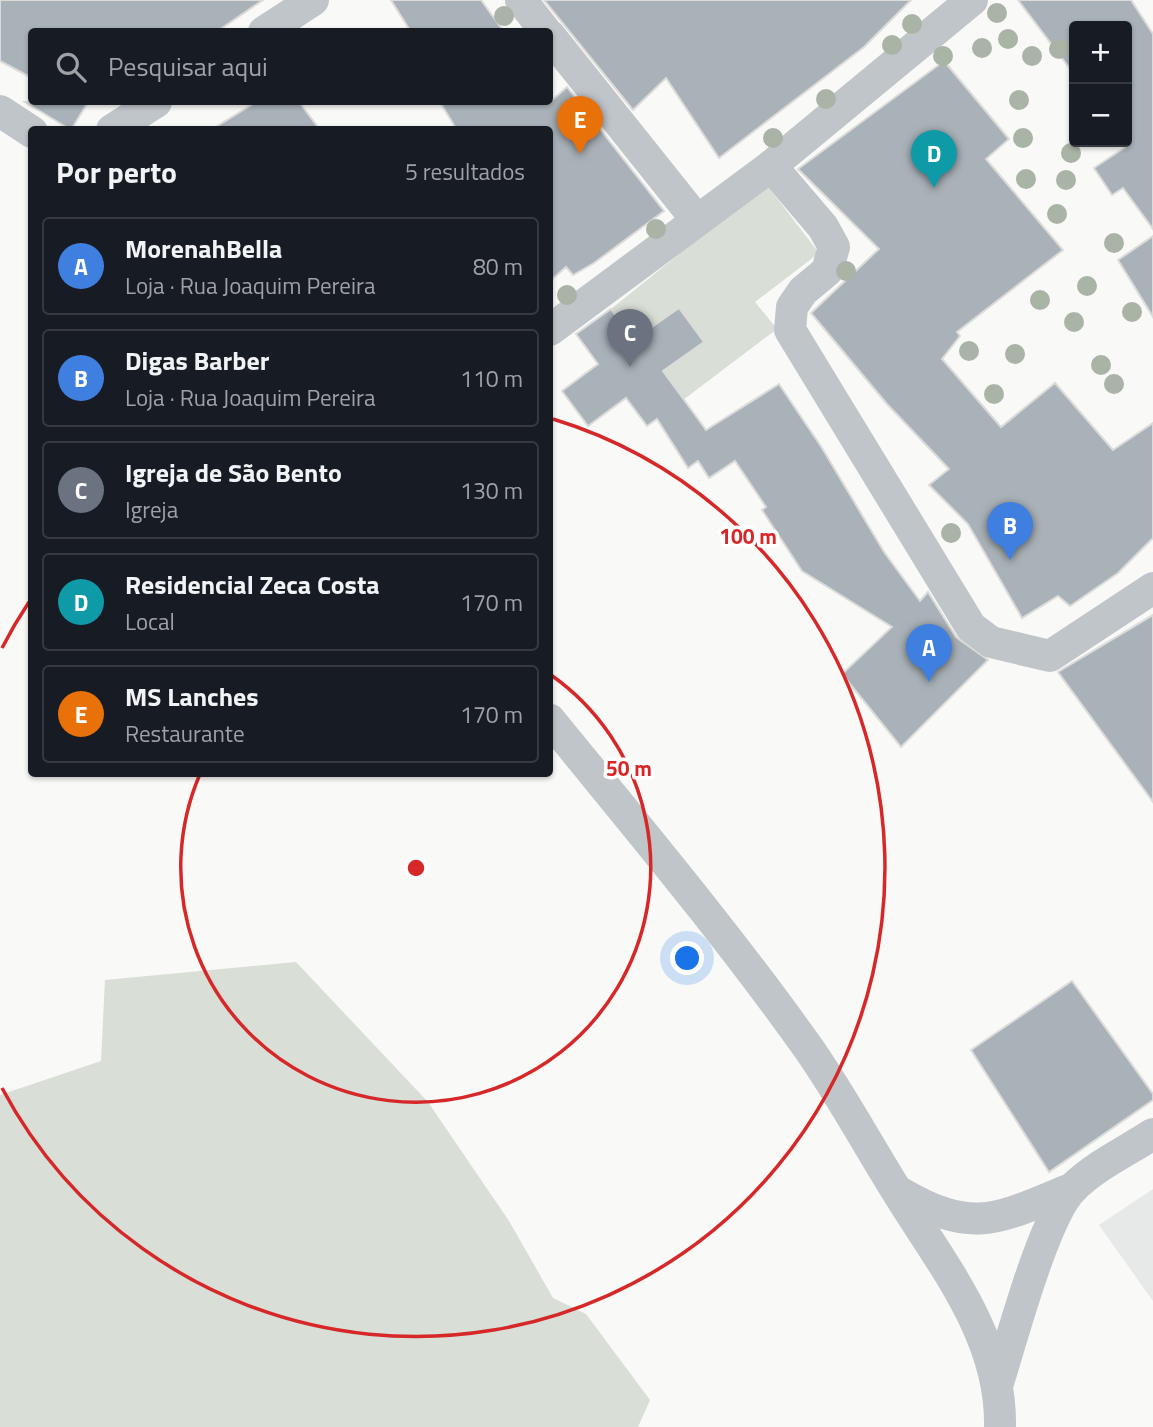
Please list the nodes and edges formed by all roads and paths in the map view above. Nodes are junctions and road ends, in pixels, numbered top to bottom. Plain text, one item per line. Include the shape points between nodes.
1 (313, 0) edge
2 (521, 0) edge
3 (972, 0) edge
4 (270, 28) edge
5 (543, 28) edge
6 (553, 40) edge
7 (151, 105) edge
8 (0, 111) edge
9 (118, 126) edge
10 (28, 129) edge
11 (771, 166) junction
12 (696, 219) junction
13 (553, 328) edge
14 (1153, 588) edge
15 (553, 724) edge
16 (1153, 1134) edge
17 (1073, 1188) junction
18 (896, 1190) junction
19 (997, 1386) junction
20 (1000, 1427) edge

1 - 4 street
2 - 5 street
3 - 11 street
6 - 12 street
7 - 9 street
8 - 10 street
11 - 12 street
11 - 14 street via 823,227 834,247 827,271 792,307 790,330 971,627 991,642 1050,656
12 - 13 street
15 - 18 street via 690,891 810,1051
16 - 17 street
17 - 18 street via 1001,1217 971,1221 929,1209
17 - 19 street via 1047,1235
18 - 19 street via 948,1269 986,1340
19 - 20 street

